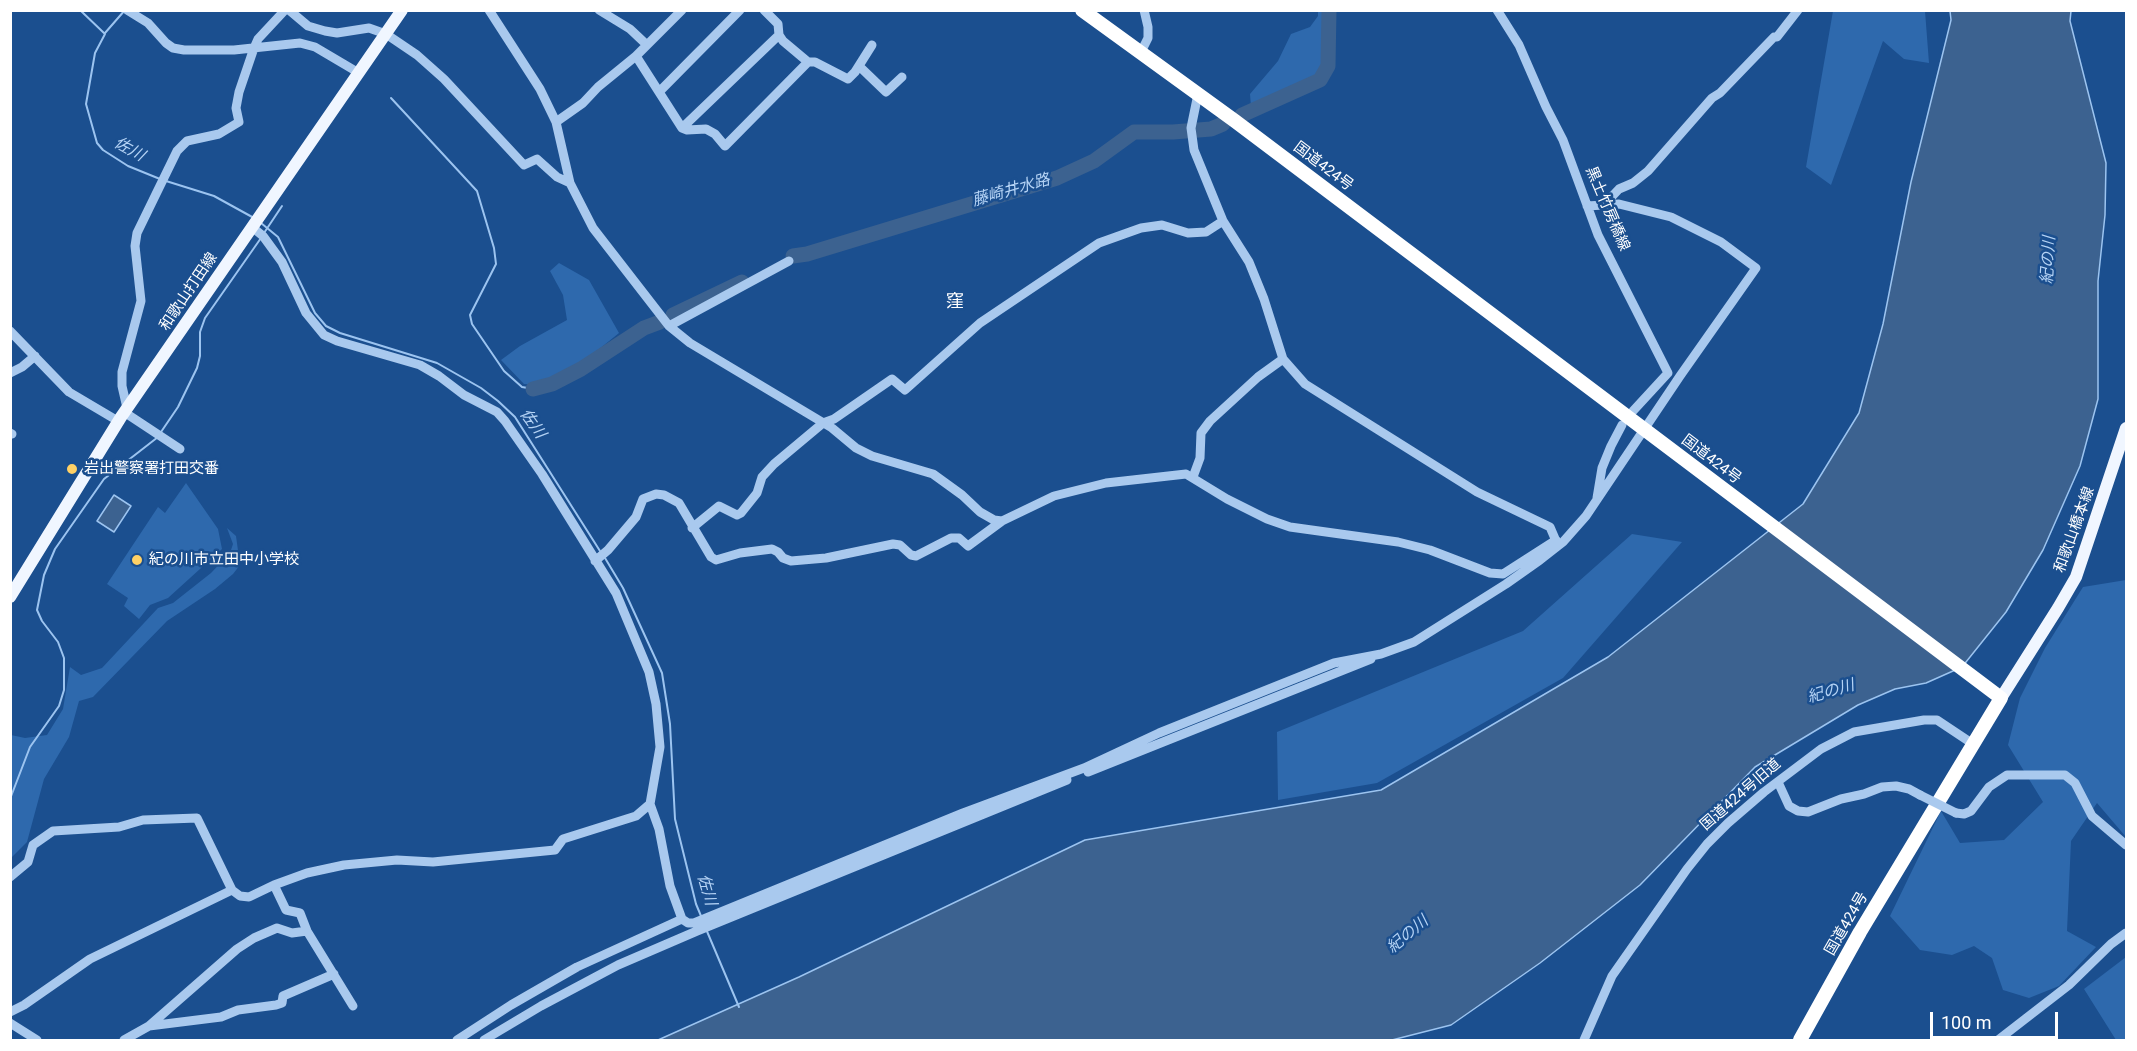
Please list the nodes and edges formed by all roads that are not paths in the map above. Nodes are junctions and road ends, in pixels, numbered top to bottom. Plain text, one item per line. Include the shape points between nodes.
1 (287, 10) edge
2 (402, 10) edge
3 (489, 10) edge
4 (599, 10) edge
5 (740, 10) edge
6 (764, 10) edge
7 (1082, 10) edge
8 (1144, 10) edge
9 (1497, 10) edge
10 (1798, 10) edge
11 (679, 11) edge
12 (129, 12) edge
13 (386, 34) junction
14 (779, 34) junction
15 (647, 45) junction
16 (872, 45) dead end
17 (254, 48) junction
18 (1141, 52) junction
19 (636, 56) junction
20 (808, 62) junction
21 (859, 66) junction
22 (358, 73) junction
23 (902, 77) dead end
24 (659, 92) junction
25 (1198, 94) junction
26 (556, 122) junction
27 (682, 129) junction
28 (570, 183) junction
29 (1604, 205) junction
30 (1587, 206) junction
31 (1223, 221) junction
32 (253, 225) junction
33 (789, 261) dead end
34 (669, 326) junction
35 (10, 331) edge
36 (35, 356) junction
37 (1283, 359) junction
38 (10, 373) edge
39 (1668, 373) junction
40 (1680, 376) junction
41 (1633, 411) dead end
42 (123, 414) junction
43 (823, 423) junction
44 (1623, 424) dead end
45 (2127, 428) edge
46 (1644, 430) junction
47 (180, 449) dead end
48 (1193, 477) junction
49 (1597, 500) junction
50 (1002, 521) junction
51 (692, 528) junction
52 (1573, 530) junction
53 (1556, 541) junction
54 (596, 560) junction
55 (10, 597) edge
56 (2001, 698) junction
57 (1973, 744) junction
58 (1778, 782) junction
59 (650, 804) junction
60 (2127, 845) edge
61 (10, 877) edge
62 (274, 885) junction
63 (232, 890) junction
64 (682, 919) junction
65 (695, 927) junction
66 (307, 931) junction
67 (2127, 933) edge
68 (334, 974) junction
69 (353, 1006) dead end
70 (10, 1012) edge
71 (10, 1023) edge
72 (149, 1026) junction
73 (37, 1041) edge
74 (124, 1041) edge
75 (457, 1041) edge
76 (484, 1041) edge
77 (1584, 1041) edge
78 (1800, 1041) edge
79 (1998, 1041) edge

1 - 13 street via 308,26 325,31 369,28
1 - 17 street
2 - 13 main road, 和歌山打田線
3 - 26 street via 540,89
4 - 15 street via 630,28
5 - 24 street
6 - 14 street via 778,24
7 - 18 highway, 国道424号
8 - 18 street via 1148,38
9 - 30 street, 黒土竹房橋線 via 1519,45 1563,140
10 - 29 street via 1778,37 1712,98 1647,171 1619,189
11 - 15 street
12 - 17 street via 148,23 173,48
13 - 22 main road, 和歌山打田線
13 - 28 street via 444,79 524,165 537,159
14 - 20 street
14 - 27 street
15 - 19 street
16 - 21 street
17 - 22 street via 300,43 315,47
17 - 42 street via 239,92 239,122 219,134 188,141 177,151 137,233 141,301 122,372
18 - 25 highway, 国道424号
19 - 24 street
19 - 26 street
20 - 21 street via 848,79
20 - 27 street via 725,146 706,129
21 - 23 street via 886,92
22 - 32 main road, 和歌山打田線
24 - 27 street
25 - 31 street via 1191,131 1194,150
25 - 46 highway, 国道424号
26 - 28 street
28 - 34 street via 593,228
29 - 30 street
29 - 40 street via 1618,204 1671,217 1721,242 1756,268
30 - 39 street, 黒土竹房橋線
31 - 37 street via 1249,262
31 - 43 street via 1206,232 1188,233 1162,225 1099,243 980,323 905,390 892,379
32 - 42 main road, 和歌山打田線
32 - 54 street via 282,262 306,313 324,335 420,365 497,412
33 - 34 street
34 - 43 street via 690,343
35 - 36 street
36 - 38 street
36 - 42 street via 69,392
37 - 48 street via 1258,377 1200,433 1200,458
37 - 53 street via 1305,384 1467,486 1550,527
39 - 40 street via 1674,371
39 - 41 street
40 - 46 street
42 - 47 street
42 - 55 main road, 和歌山打田線
43 - 50 street via 872,456 933,474 980,512
43 - 51 street via 762,477 757,493 741,513 737,515 719,506
44 - 49 street via 1602,468
45 - 56 main road, 和歌山橋本線 via 2076,576
46 - 49 street
46 - 56 highway, 国道424号
48 - 50 street via 1150,477 1054,495
48 - 53 street via 1227,499 1290,528 1408,545 1490,573 1503,574
49 - 52 street
50 - 51 street via 968,546 959,538 951,538 916,556 893,544 790,561 772,549 716,560
51 - 54 street via 679,503 664,495 647,496 636,517
52 - 53 street
52 - 65 street via 1506,584 1414,642 1381,654 1334,663 1083,768 963,813
54 - 59 street via 616,593 649,672 660,747
56 - 57 highway, 国道424号
57 - 58 street, 国道424号旧道 via 1937,720 1874,728 1836,740
57 - 78 highway, 国道424号 via 1860,932
58 - 60 street, bridge via 1789,806 1798,812 1896,786 1964,814 2007,775 2065,775 2075,783 2092,816
58 - 77 street, 国道424号旧道 via 1728,823 1687,869 1612,976
59 - 62 street via 636,816 562,839 555,850 433,862 397,860 344,865
59 - 64 street
61 - 63 street via 28,862 33,845 53,831 197,818
62 - 63 street via 249,897
62 - 66 street via 286,910 300,914
63 - 70 street via 90,959
64 - 65 street
64 - 75 street via 577,967
65 - 76 street via 541,1006
66 - 68 street
66 - 72 street via 292,933 277,928 254,938
67 - 79 street
68 - 69 street
68 - 72 street via 283,996 282,1003 276,1005
71 - 73 street
72 - 74 street

